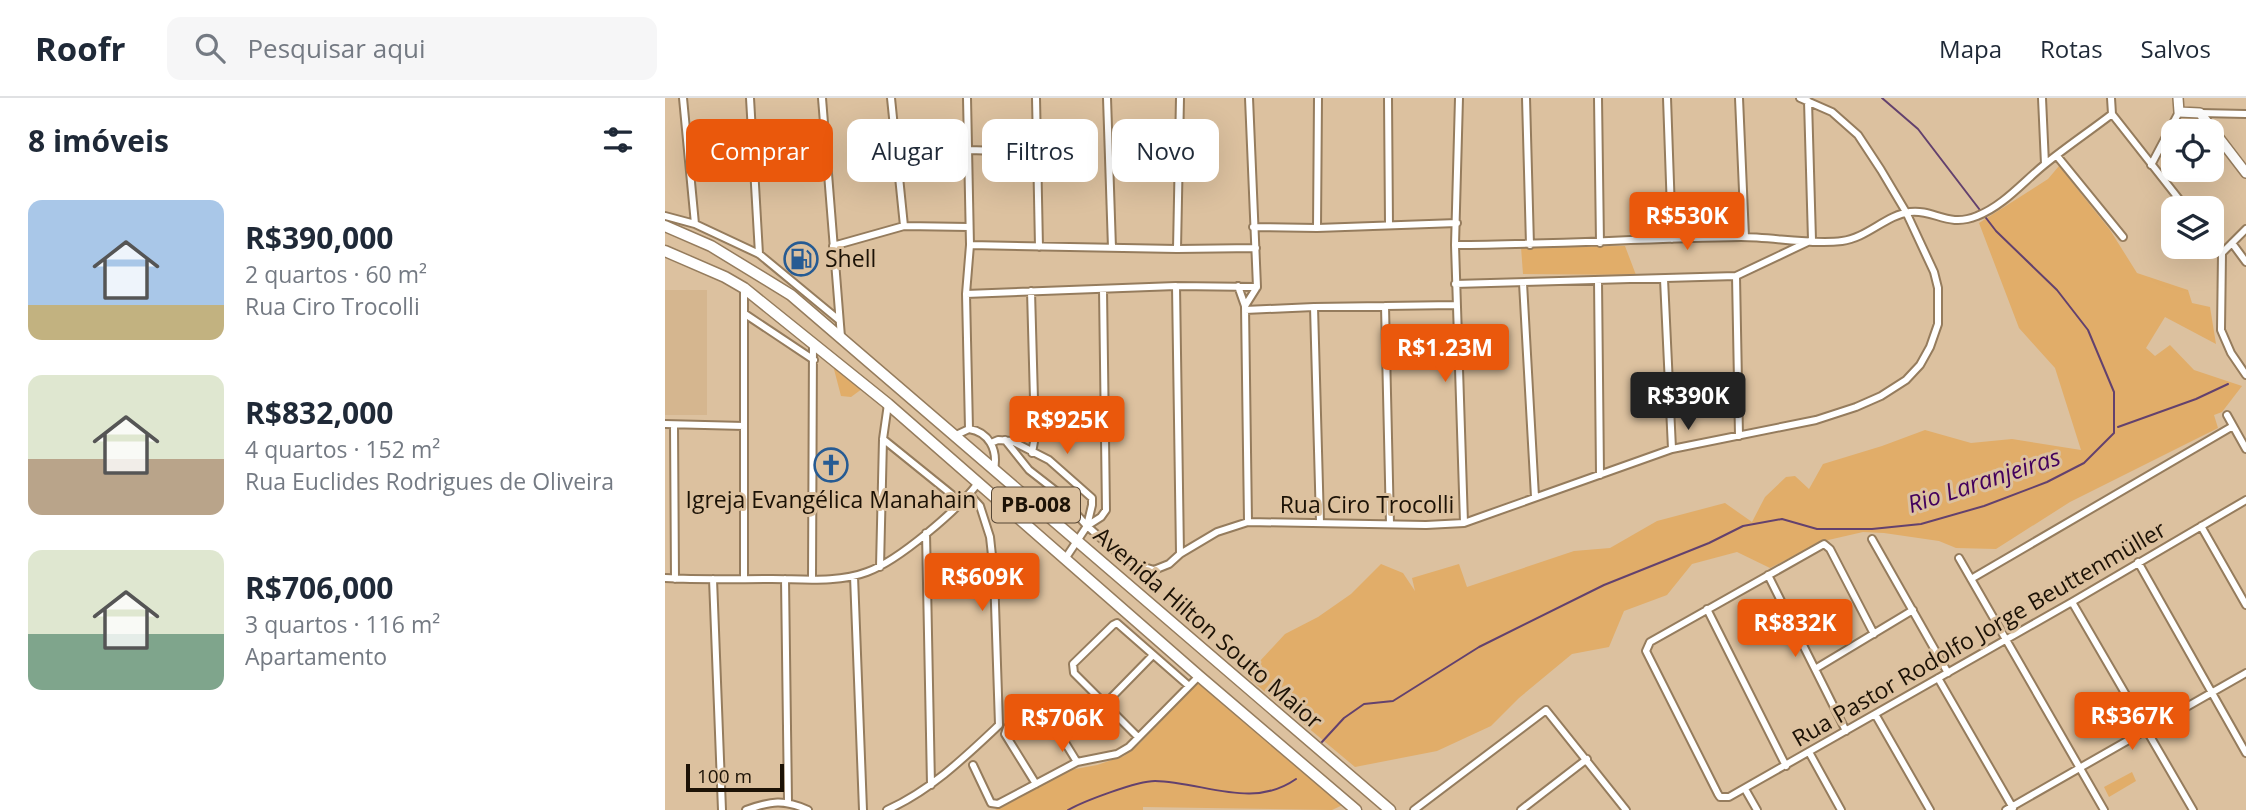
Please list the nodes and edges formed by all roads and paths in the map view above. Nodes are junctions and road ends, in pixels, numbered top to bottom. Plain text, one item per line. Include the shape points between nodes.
1 (683, 98) edge
2 (750, 98) edge
3 (822, 98) edge
4 (891, 98) edge
5 (967, 98) edge
6 (1036, 98) edge
7 (1107, 98) edge
8 (1180, 98) edge
9 (1249, 98) edge
10 (1318, 98) edge
11 (1388, 98) edge
12 (1459, 98) edge
13 (1526, 98) edge
14 (1598, 98) edge
15 (1667, 98) edge
16 (1738, 98) edge
17 (1800, 98) edge
18 (2042, 98) edge
19 (2111, 98) edge
20 (2178, 98) edge
21 (1808, 101) junction
22 (2179, 112) junction
23 (2200, 113) junction
24 (2112, 114) junction
25 (2246, 114) edge
26 (967, 119) edge
27 (1036, 119) edge
28 (968, 150) joint
29 (982, 150) edge
30 (2057, 156) junction
31 (2045, 164) junction
32 (2151, 165) junction
33 (2246, 173) edge
34 (1038, 182) edge
35 (2176, 196) edge
36 (1906, 212) junction
37 (665, 216) edge
38 (1457, 223) junction
39 (695, 224) junction
40 (1388, 225) junction
41 (665, 226) edge
42 (904, 226) junction
43 (969, 227) junction
44 (1253, 227) junction
45 (1317, 228) junction
46 (2246, 229) edge
47 (1745, 237) junction
48 (2123, 237) dead end
49 (1672, 239) junction
50 (1812, 240) junction
51 (1600, 243) junction
52 (2232, 243) junction
53 (969, 245) junction
54 (1455, 245) junction
55 (1530, 245) junction
56 (833, 246) junction
57 (1039, 247) junction
58 (1112, 248) junction
59 (1256, 248) junction
60 (1177, 249) junction
61 (665, 251) edge
62 (2224, 251) edge
63 (759, 254) junction
64 (2222, 259) edge
65 (2246, 262) edge
66 (1736, 276) junction
67 (1664, 279) junction
68 (1598, 280) junction
69 (1523, 283) junction
70 (1455, 284) junction
71 (1176, 286) junction
72 (1238, 286) junction
73 (1257, 287) junction
74 (744, 288) junction
75 (1103, 289) junction
76 (1031, 291) junction
77 (966, 294) junction
78 (1456, 305) junction
79 (1385, 306) junction
80 (1314, 307) junction
81 (1245, 308) junction
82 (745, 314) junction
83 (839, 320) junction
84 (841, 338) junction
85 (813, 343) junction
86 (814, 360) junction
87 (2246, 375) edge
88 (894, 384) junction
89 (873, 391) junction
90 (888, 404) junction
91 (922, 408) junction
92 (898, 413) junction
93 (2227, 415) dead end
94 (665, 424) edge
95 (674, 425) junction
96 (744, 426) junction
97 (2233, 426) junction
98 (969, 429) junction
99 (954, 436) junction
100 (1739, 436) junction
101 (883, 439) junction
102 (1005, 440) junction
103 (991, 443) junction
104 (1672, 449) junction
105 (2246, 449) edge
106 (1032, 453) junction
107 (994, 469) junction
108 (1600, 475) junction
109 (978, 483) junction
110 (969, 494) junction
111 (1535, 497) junction
112 (2246, 500) edge
113 (961, 502) junction
114 (1248, 522) junction
115 (1320, 522) junction
116 (1464, 523) junction
117 (1390, 524) junction
118 (1087, 526) junction
119 (2201, 526) junction
120 (926, 533) junction
121 (1872, 539) dead end
122 (1078, 541) junction
123 (1180, 554) junction
124 (1959, 558) dead end
125 (1065, 559) junction
126 (2138, 562) junction
127 (880, 567) junction
128 (1768, 575) junction
129 (854, 576) junction
130 (665, 578) edge
131 (675, 579) junction
132 (713, 579) junction
133 (744, 579) junction
134 (785, 579) junction
135 (812, 579) junction
136 (1971, 579) junction
137 (2072, 602) junction
138 (2246, 606) edge
139 (1707, 609) junction
140 (1913, 610) junction
141 (1874, 634) junction
142 (2005, 639) junction
143 (1153, 655) junction
144 (1815, 669) junction
145 (1948, 673) junction
146 (2246, 673) edge
147 (1199, 676) junction
148 (1938, 678) junction
149 (1189, 686) junction
150 (2212, 691) junction
151 (1105, 704) junction
152 (1875, 714) junction
153 (2145, 730) junction
154 (1846, 731) junction
155 (1138, 737) junction
156 (2112, 738) dead end
157 (2116, 745) junction
158 (1809, 752) junction
159 (2246, 753) edge
160 (1587, 759) junction
161 (1077, 762) junction
162 (973, 765) dead end
163 (1786, 765) junction
164 (2080, 767) junction
165 (1036, 784) junction
166 (931, 785) junction
167 (1745, 789) junction
168 (788, 801) junction
169 (2010, 809) edge
170 (723, 810) edge
171 (746, 810) edge
172 (808, 810) edge
173 (863, 810) edge
174 (887, 810) edge
175 (1356, 810) edge
176 (1390, 810) edge
177 (1414, 810) edge
178 (1521, 810) edge
179 (1626, 810) edge
180 (1757, 810) edge
181 (1840, 810) edge
182 (1930, 810) edge
183 (2104, 810) edge
184 (2193, 810) edge

1 - 39 street
2 - 63 street
3 - 56 street
4 - 42 street
5 - 26 street
6 - 27 street
7 - 58 street
8 - 60 street
9 - 44 street
10 - 45 street
11 - 40 street
12 - 38 street
13 - 55 street
14 - 51 street
15 - 49 street
16 - 47 street
17 - 21 street, Rua Ciro Trocolli
18 - 31 street
19 - 24 street
20 - 22 main road
21 - 36 street, Rua Ciro Trocolli via 1832,112 1858,135
21 - 50 street
22 - 23 main road
22 - 32 street
23 - 25 street
23 - 33 main road
24 - 30 street
24 - 32 street
28 - 29 street
28 - 43 street
30 - 31 street
30 - 48 street
31 - 36 street via 1980,215 1958,221
32 - 35 street
34 - 57 street
36 - 50 street via 1851,240
36 - 100 street, Rua Ciro Trocolli via 1938,288 1938,324 1920,365 1906,380 1856,407
37 - 39 street
38 - 40 street
38 - 54 street
39 - 63 street
40 - 45 street
41 - 84 main road, Avenida Hilton Souto Maior / PB-008 via 711,246 791,295
42 - 43 street
42 - 56 street
43 - 53 street
44 - 45 street
44 - 59 street
46 - 52 street
47 - 49 street
47 - 50 street
49 - 51 street
50 - 66 street
51 - 55 street
52 - 62 street
52 - 65 street
53 - 57 street
53 - 77 street
54 - 55 street
54 - 70 street
56 - 83 street
57 - 58 street
58 - 60 street
59 - 60 street
59 - 73 street
61 - 74 main road, Avenida Hilton Souto Maior / PB-008
63 - 83 street
64 - 87 street via 2221,330
66 - 67 street
66 - 100 street
67 - 68 street
67 - 104 street
68 - 69 street
68 - 108 street
69 - 70 street
69 - 111 street
70 - 78 street
71 - 72 street
71 - 75 street
71 - 123 street
72 - 73 street
72 - 81 street
73 - 81 street
74 - 82 street
74 - 85 main road, Avenida Hilton Souto Maior / PB-008
75 - 76 street
75 - 118 street via 1106,510
76 - 77 street
76 - 106 street
77 - 98 street
78 - 79 street
78 - 116 street
79 - 80 street
79 - 117 street
80 - 81 street
80 - 115 street
81 - 114 street
82 - 86 street
82 - 96 street
83 - 84 street
84 - 88 main road, Avenida Hilton Souto Maior / PB-008
85 - 86 street
85 - 89 main road, Avenida Hilton Souto Maior / PB-008
86 - 135 street
88 - 89 main road via 888,392
88 - 91 main road, Avenida Hilton Souto Maior / PB-008
89 - 90 main road, Avenida Hilton Souto Maior / PB-008
90 - 92 main road, Avenida Hilton Souto Maior / PB-008
90 - 101 street
91 - 92 main road via 905,401
91 - 99 main road, Avenida Hilton Souto Maior / PB-008
92 - 109 main road, Avenida Hilton Souto Maior / PB-008
93 - 97 street
94 - 95 street
95 - 96 street
95 - 131 street
96 - 133 street
97 - 105 street
97 - 136 street
98 - 99 street
98 - 103 street
99 - 107 main road, Avenida Hilton Souto Maior / PB-008
100 - 104 street, Rua Ciro Trocolli
101 - 113 street
101 - 127 street
102 - 103 street
102 - 106 street
102 - 118 street
103 - 107 street
104 - 108 street, Rua Ciro Trocolli
106 - 118 street via 1054,463 1090,495 1093,501
107 - 122 main road, Avenida Hilton Souto Maior / PB-008
108 - 111 street, Rua Ciro Trocolli
109 - 110 street
109 - 125 main road, Avenida Hilton Souto Maior / PB-008
110 - 113 street
110 - 166 street via 980,506 990,537 999,725
111 - 116 street, Rua Ciro Trocolli
112 - 119 street, Rua Pastor Rodolfo Jorge Beuttenmüller
113 - 120 street
114 - 115 street, Rua Ciro Trocolli
114 - 123 street, Rua Ciro Trocolli via 1216,531
115 - 117 street, Rua Ciro Trocolli
116 - 117 street, Rua Ciro Trocolli
118 - 122 street
118 - 123 street, Rua Ciro Trocolli via 1120,555 1146,569 1163,567
119 - 126 street, Rua Pastor Rodolfo Jorge Beuttenmüller
119 - 138 street
120 - 127 street
120 - 166 street
121 - 140 street
122 - 125 street
122 - 176 main road, Avenida Hilton Souto Maior / PB-008
124 - 136 street
125 - 147 main road, Avenida Hilton Souto Maior / PB-008
126 - 137 street, Rua Pastor Rodolfo Jorge Beuttenmüller
126 - 150 street
127 - 129 street
128 - 139 street
128 - 141 street via 1821,544 1827,545
128 - 144 street
129 - 135 street
129 - 173 street
130 - 131 street
131 - 132 street
132 - 133 street
132 - 170 street
133 - 134 street
134 - 135 street
134 - 168 street
136 - 142 street
137 - 142 street, Rua Pastor Rodolfo Jorge Beuttenmüller
137 - 153 street
139 - 163 street
139 - 167 street, Rua Pastor Rodolfo Jorge Beuttenmüller via 1650,642 1646,651 1720,797
140 - 141 street
140 - 145 street
141 - 144 street
142 - 145 street, Rua Pastor Rodolfo Jorge Beuttenmüller
142 - 164 street
143 - 149 street
143 - 151 street
143 - 151 street via 1115,624 1073,664 1074,673
144 - 154 street
145 - 148 street, Rua Pastor Rodolfo Jorge Beuttenmüller
146 - 150 street
147 - 149 street
147 - 175 main road, Avenida Hilton Souto Maior / PB-008
148 - 152 street, Rua Pastor Rodolfo Jorge Beuttenmüller
148 - 169 street
149 - 155 street
150 - 153 street
150 - 159 street
151 - 155 street
152 - 154 street, Rua Pastor Rodolfo Jorge Beuttenmüller
152 - 182 street
153 - 157 street
153 - 184 street
154 - 158 street, Rua Pastor Rodolfo Jorge Beuttenmüller
155 - 161 street via 1117,754
156 - 157 street
157 - 164 street
158 - 163 street, Rua Pastor Rodolfo Jorge Beuttenmüller
158 - 181 street
160 - 177 street via 1546,710
160 - 178 street
160 - 179 street
161 - 165 street
161 - 165 street via 1042,705 1033,704 1005,734
162 - 165 street via 993,804
163 - 167 street, Rua Pastor Rodolfo Jorge Beuttenmüller
164 - 169 street
164 - 183 street
166 - 174 street
167 - 180 street
168 - 171 street
168 - 172 street

